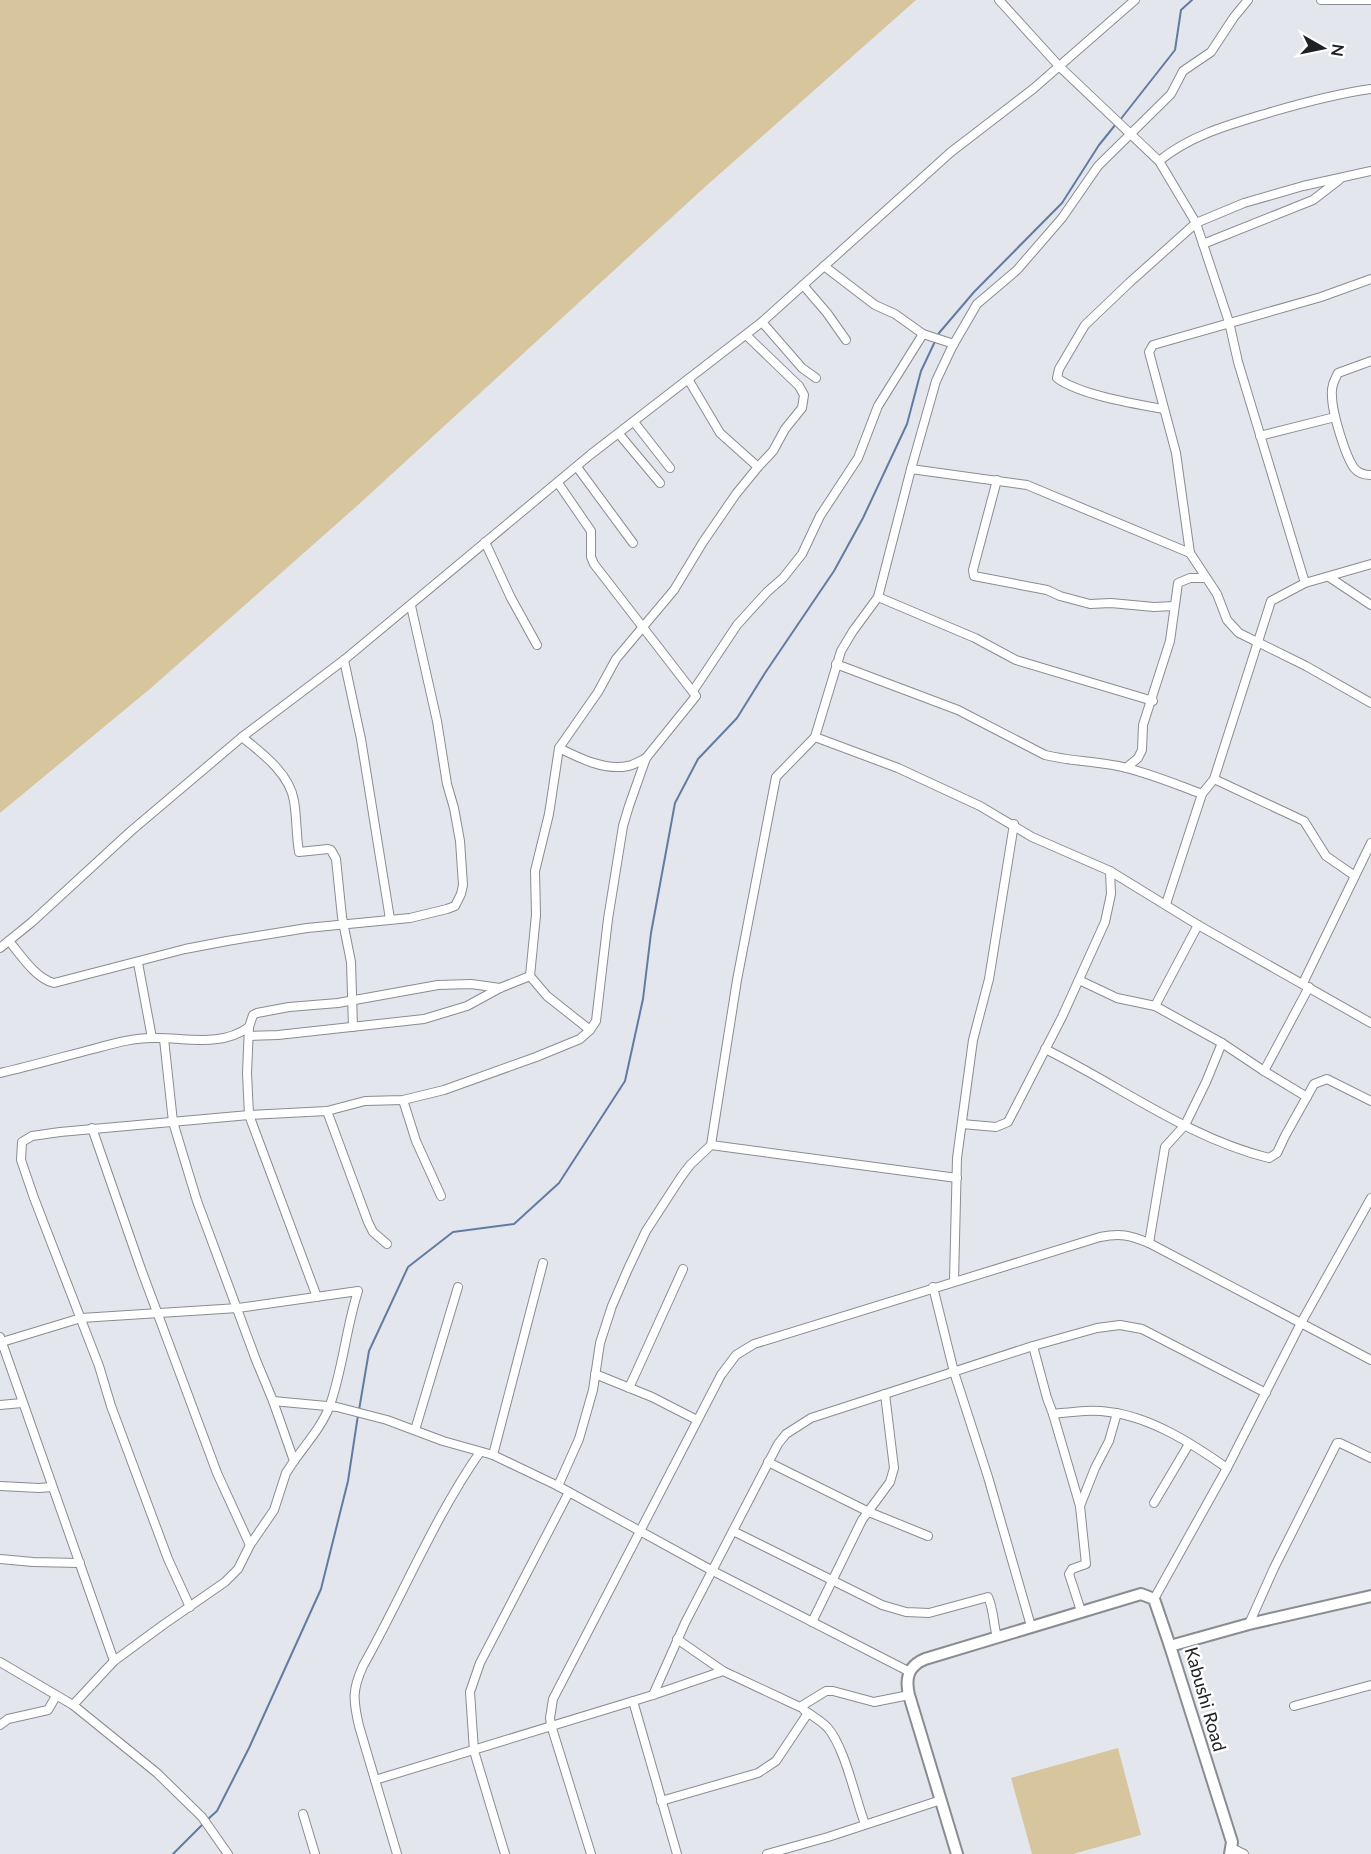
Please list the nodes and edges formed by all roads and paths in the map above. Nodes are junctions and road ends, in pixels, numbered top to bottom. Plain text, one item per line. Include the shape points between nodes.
1 (999, 0) edge
2 (1135, 0) edge
3 (1248, 0) edge
4 (1322, 0) edge
5 (1371, 0) edge
6 (1059, 66) junction
7 (1371, 89) edge
8 (1129, 134) junction
9 (1159, 161) junction
10 (1371, 171) edge
11 (1343, 178) junction
12 (1196, 223) junction
13 (1203, 244) junction
14 (825, 266) junction
15 (1371, 279) edge
16 (803, 285) junction
17 (762, 322) junction
18 (1229, 322) junction
19 (923, 334) junction
20 (746, 335) junction
21 (846, 340) dead end
22 (954, 344) junction
23 (1371, 361) edge
24 (816, 378) dead end
25 (688, 379) junction
26 (1163, 409) junction
27 (1335, 417) junction
28 (634, 422) junction
29 (619, 434) junction
30 (1260, 436) junction
31 (577, 467) junction
32 (758, 467) junction
33 (669, 468) dead end
34 (911, 469) junction
35 (1371, 475) edge
36 (997, 480) junction
37 (558, 483) junction
38 (660, 483) dead end
39 (485, 542) junction
40 (633, 543) dead end
41 (1190, 553) junction
42 (1371, 564) edge
43 (1329, 577) junction
44 (1204, 578) junction
45 (1305, 583) junction
46 (878, 597) junction
47 (1371, 605) edge
48 (411, 606) junction
49 (1174, 606) junction
50 (644, 627) junction
51 (1258, 643) junction
52 (537, 645) dead end
53 (344, 660) junction
54 (836, 664) junction
55 (693, 691) junction
56 (1153, 700) junction
57 (1371, 703) edge
58 (242, 737) junction
59 (815, 737) junction
60 (559, 748) junction
61 (646, 758) junction
62 (1126, 768) junction
63 (1214, 779) junction
64 (1202, 795) junction
65 (1014, 824) junction
66 (1371, 843) edge
67 (1110, 871) junction
68 (1355, 876) junction
69 (1166, 904) junction
70 (390, 919) junction
71 (345, 925) junction
72 (1198, 925) junction
73 (9, 941) junction
74 (0, 948) edge
75 (138, 963) junction
76 (530, 976) junction
77 (1079, 980) junction
78 (1306, 985) junction
79 (500, 988) junction
80 (353, 1000) junction
81 (1155, 1006) junction
82 (1371, 1023) edge
83 (249, 1027) junction
84 (353, 1027) junction
85 (590, 1030) junction
86 (249, 1036) junction
87 (152, 1038) junction
88 (164, 1039) junction
89 (1222, 1043) junction
90 (1045, 1049) junction
91 (1264, 1071) junction
92 (0, 1073) edge
93 (1307, 1097) junction
94 (403, 1100) junction
95 (1371, 1101) edge
96 (327, 1111) junction
97 (249, 1115) junction
98 (172, 1122) junction
99 (962, 1124) junction
100 (1185, 1125) junction
101 (92, 1128) junction
102 (711, 1145) junction
103 (957, 1178) junction
104 (441, 1196) dead end
105 (1371, 1198) edge
106 (387, 1244) dead end
107 (1149, 1244) junction
108 (543, 1263) dead end
109 (683, 1269) dead end
110 (954, 1281) junction
111 (458, 1287) dead end
112 (933, 1287) junction
113 (317, 1297) junction
114 (238, 1308) junction
115 (158, 1313) junction
116 (81, 1318) junction
117 (1301, 1323) junction
118 (1, 1339) edge
119 (1033, 1346) junction
120 (1371, 1360) edge
121 (954, 1372) junction
122 (595, 1374) junction
123 (629, 1388) junction
124 (1266, 1393) junction
125 (885, 1394) junction
126 (273, 1401) junction
127 (22, 1403) junction
128 (0, 1405) edge
129 (329, 1406) junction
130 (1117, 1413) junction
131 (1053, 1414) junction
132 (697, 1420) junction
133 (415, 1430) junction
134 (1190, 1444) junction
135 (480, 1452) junction
136 (493, 1455) junction
137 (1371, 1458) edge
138 (294, 1461) junction
139 (768, 1462) junction
140 (1227, 1468) junction
141 (0, 1486) edge
142 (558, 1486) junction
143 (52, 1487) junction
144 (569, 1492) junction
145 (1154, 1503) dead end
146 (1080, 1506) junction
147 (869, 1512) junction
148 (641, 1531) junction
149 (733, 1531) junction
150 (928, 1536) dead end
151 (250, 1545) junction
152 (0, 1559) edge
153 (80, 1563) junction
154 (711, 1570) junction
155 (833, 1580) junction
156 (1371, 1596) edge
157 (1154, 1599) junction
158 (190, 1607) junction
159 (1080, 1611) junction
160 (812, 1622) junction
161 (1249, 1624) junction
162 (1030, 1626) junction
163 (997, 1636) junction
164 (677, 1639) junction
165 (1170, 1646) junction
166 (114, 1661) junction
167 (0, 1662) edge
168 (723, 1671) junction
169 (908, 1671) junction
170 (1371, 1685) edge
171 (653, 1695) junction
172 (909, 1695) junction
173 (56, 1696) junction
174 (633, 1701) junction
175 (73, 1705) junction
176 (1294, 1706) dead end
177 (800, 1707) junction
178 (808, 1713) junction
179 (0, 1725) edge
180 (551, 1725) junction
181 (474, 1750) junction
182 (375, 1780) junction
183 (941, 1800) junction
184 (661, 1801) junction
185 (303, 1814) dead end
186 (865, 1824) junction
187 (1231, 1851) edge
188 (228, 1854) edge
189 (315, 1854) edge
190 (397, 1854) edge
191 (505, 1854) edge
192 (591, 1854) edge
193 (677, 1854) edge
194 (767, 1854) edge
195 (957, 1854) edge
196 (1244, 1854) edge

1 - 6 street
2 - 6 street
3 - 8 street via 1211,52 1188,66 1171,94
4 - 5 street
6 - 8 street
6 - 14 street via 951,152
7 - 9 street via 1329,95 1226,126 1194,137
8 - 9 street
8 - 22 street via 1098,166 1042,242 977,304
9 - 12 street
10 - 11 street
11 - 12 street via 1244,203
11 - 13 street via 1313,200
12 - 13 street
12 - 26 street via 1085,325 1056,375 1060,380 1125,403
13 - 18 street
14 - 16 street
14 - 19 street via 875,305
15 - 18 street
16 - 17 street
16 - 21 street
17 - 20 street
17 - 24 street via 802,368
18 - 26 street via 1150,348
18 - 30 street
19 - 22 street
19 - 55 street via 878,406 858,459 820,516 802,554 737,625
20 - 25 street
20 - 32 street via 804,395 802,408
22 - 34 street via 936,381
23 - 27 street via 1338,373 1332,396
25 - 28 street
25 - 32 street via 720,434
26 - 41 street via 1176,453
27 - 30 street
27 - 35 street via 1355,469
28 - 29 street
28 - 33 street
29 - 31 street
29 - 38 street
30 - 45 street
31 - 37 street
31 - 40 street
32 - 50 street
34 - 36 street
34 - 46 street
36 - 41 street via 1054,495
36 - 49 street via 974,576 1090,603
37 - 39 street
37 - 50 street via 591,531 594,564
39 - 48 street
39 - 52 street
41 - 44 street
42 - 43 street
43 - 45 street
43 - 47 street
44 - 49 street via 1178,583
44 - 51 street via 1217,594 1232,627
45 - 51 street via 1270,601
46 - 54 street via 853,630
46 - 56 street via 1016,660
48 - 53 street
48 - 70 street via 454,808 463,885 455,906
49 - 56 street via 1170,641
50 - 55 street
50 - 60 street via 616,659
51 - 57 street
51 - 63 street
53 - 58 street
53 - 70 street
54 - 59 street
54 - 62 street via 958,710 1045,755
55 - 61 street via 696,696
56 - 62 street via 1143,725 1142,750
58 - 71 street via 290,785 299,852 328,849 333,853
58 - 73 street via 130,831
59 - 65 street via 898,768
59 - 102 street via 776,777 737,980
60 - 61 street via 609,766 628,766
60 - 76 street via 535,871 536,915
61 - 85 street via 623,826 596,1021
62 - 64 street
63 - 64 street
63 - 68 street via 1304,821 1326,856
64 - 69 street
65 - 67 street via 1032,837
65 - 99 street via 989,979 973,1040
66 - 68 street
67 - 69 street
67 - 77 street via 1110,906
68 - 78 street
69 - 72 street
70 - 71 street
71 - 75 street via 257,935
71 - 80 street
72 - 78 street
72 - 81 street
73 - 74 street
73 - 75 street via 46,981 54,983
75 - 87 street
76 - 79 street
76 - 85 street via 547,996
77 - 81 street via 1117,998
77 - 90 street
78 - 82 street
78 - 91 street
79 - 80 street via 438,985
79 - 84 street via 467,1006 424,1019
80 - 83 street via 257,1012
80 - 84 street
81 - 89 street
83 - 86 street
83 - 88 street via 218,1039
84 - 86 street
85 - 94 street via 580,1039 536,1057
86 - 97 street
87 - 88 street
87 - 92 street
88 - 98 street
89 - 91 street
89 - 100 street
90 - 99 street via 1008,1122 996,1127
90 - 100 street
91 - 93 street
93 - 95 street via 1314,1084 1327,1078
93 - 100 street via 1274,1157 1243,1151
94 - 96 street via 365,1101
94 - 104 street via 416,1141
96 - 97 street
96 - 106 street via 368,1222
97 - 98 street
97 - 113 street
98 - 101 street
98 - 114 street
99 - 103 street
100 - 107 street via 1165,1147
101 - 115 street
101 - 116 street via 32,1136 20,1148 21,1160
102 - 103 street
102 - 122 street via 690,1165 646,1232 612,1306
103 - 110 street
105 - 117 street
107 - 110 street via 1128,1235 1100,1237
107 - 117 street
108 - 136 street
109 - 123 street
110 - 112 street
111 - 133 street
112 - 121 street
112 - 132 street via 754,1344 736,1355
113 - 114 street
113 - 129 street via 358,1291
114 - 115 street
114 - 126 street
115 - 116 street
115 - 151 street via 217,1473
116 - 118 street
116 - 158 street via 168,1559
117 - 120 street
117 - 124 street
118 - 127 street
119 - 121 street
119 - 124 street via 1097,1328 1120,1325 1142,1329
119 - 131 street
121 - 125 street
121 - 162 street
122 - 123 street
122 - 142 street via 579,1439
123 - 132 street
124 - 140 street
125 - 139 street via 801,1423 786,1434
125 - 147 street via 894,1472
126 - 129 street
126 - 138 street
127 - 128 street
127 - 143 street
129 - 133 street
129 - 138 street
130 - 131 street
130 - 134 street
130 - 146 street
131 - 146 street
132 - 148 street
133 - 135 street
134 - 140 street
134 - 145 street
135 - 136 street
135 - 182 street via 443,1514 354,1687 354,1705
136 - 142 street
137 - 161 street via 1337,1443
138 - 151 street via 274,1510
139 - 147 street
139 - 149 street
140 - 157 street
141 - 143 street
142 - 144 street
143 - 153 street
144 - 148 street
144 - 181 street via 473,1679 470,1705
146 - 159 street via 1086,1564 1072,1569 1070,1575
147 - 150 street
147 - 155 street
148 - 154 street
148 - 180 street via 557,1690
149 - 154 street
149 - 155 street
151 - 158 street via 238,1569
152 - 153 street
153 - 166 street
154 - 160 street
154 - 164 street
155 - 160 street
155 - 163 street via 882,1605 906,1612 929,1613 988,1597
156 - 161 main road, Kabushi Road
157 - 159 main road via 1141,1594
157 - 165 main road
158 - 166 street
159 - 162 main road
160 - 169 street
161 - 165 main road, Kabushi Road
162 - 163 main road
163 - 169 main road via 919,1661
164 - 168 street
164 - 171 street
165 - 187 main road, Kabushi Road
166 - 175 street
167 - 173 street
168 - 171 street
168 - 177 street
169 - 172 main road
170 - 176 street
171 - 174 street
172 - 177 street via 874,1702 826,1691
172 - 183 main road
173 - 175 street
173 - 179 street via 48,1710 8,1719
174 - 180 street
174 - 184 street
175 - 188 street via 157,1773 202,1817
177 - 178 street
178 - 184 street via 776,1761 758,1773
178 - 186 street via 834,1737
180 - 181 street
180 - 192 street
181 - 182 street
181 - 191 street
182 - 190 street
183 - 186 street
183 - 195 main road
184 - 193 street
185 - 189 street
186 - 194 street
187 - 196 street

